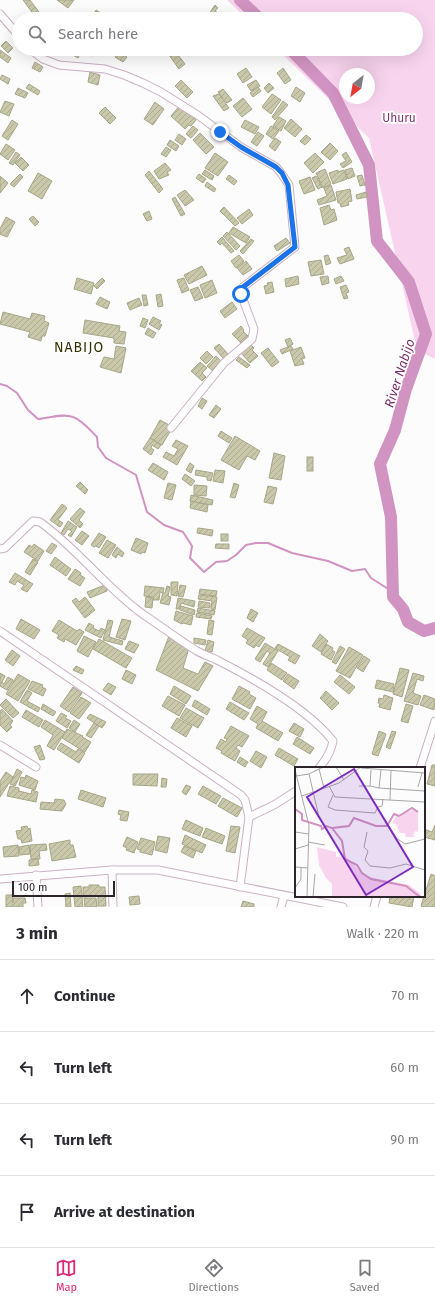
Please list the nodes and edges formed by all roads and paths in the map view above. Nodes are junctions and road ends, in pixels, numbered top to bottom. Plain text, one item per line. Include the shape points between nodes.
1 (0, 14) edge
2 (12, 28) edge
3 (40, 56) edge
4 (171, 428) dead end
5 (0, 549) edge
6 (0, 631) edge
7 (435, 721) edge
8 (0, 745) edge
9 (36, 767) dead end
10 (320, 767) edge
11 (420, 767) edge
12 (295, 792) edge
13 (249, 816) junction
14 (112, 870) junction
15 (36, 875) junction
16 (0, 880) edge
17 (240, 887) junction
18 (284, 896) junction
19 (377, 897) edge
20 (38, 907) edge
21 (113, 907) edge
22 (280, 907) edge
23 (343, 907) edge
24 (374, 907) edge

1 - 2 street
3 - 4 street via 59,65 105,69 161,92 241,147 276,167 288,185 295,247 241,291 254,329 252,338 224,363
5 - 10 street via 5,548 33,521 40,522 142,614 181,641 261,685 297,708 324,730 333,741 332,748
6 - 13 street via 241,795
7 - 11 street
8 - 9 street
12 - 13 street
13 - 17 street
14 - 15 street
14 - 17 street via 174,872
14 - 21 street
15 - 16 street
15 - 20 street
17 - 18 street
18 - 22 street
18 - 23 street
19 - 24 street

